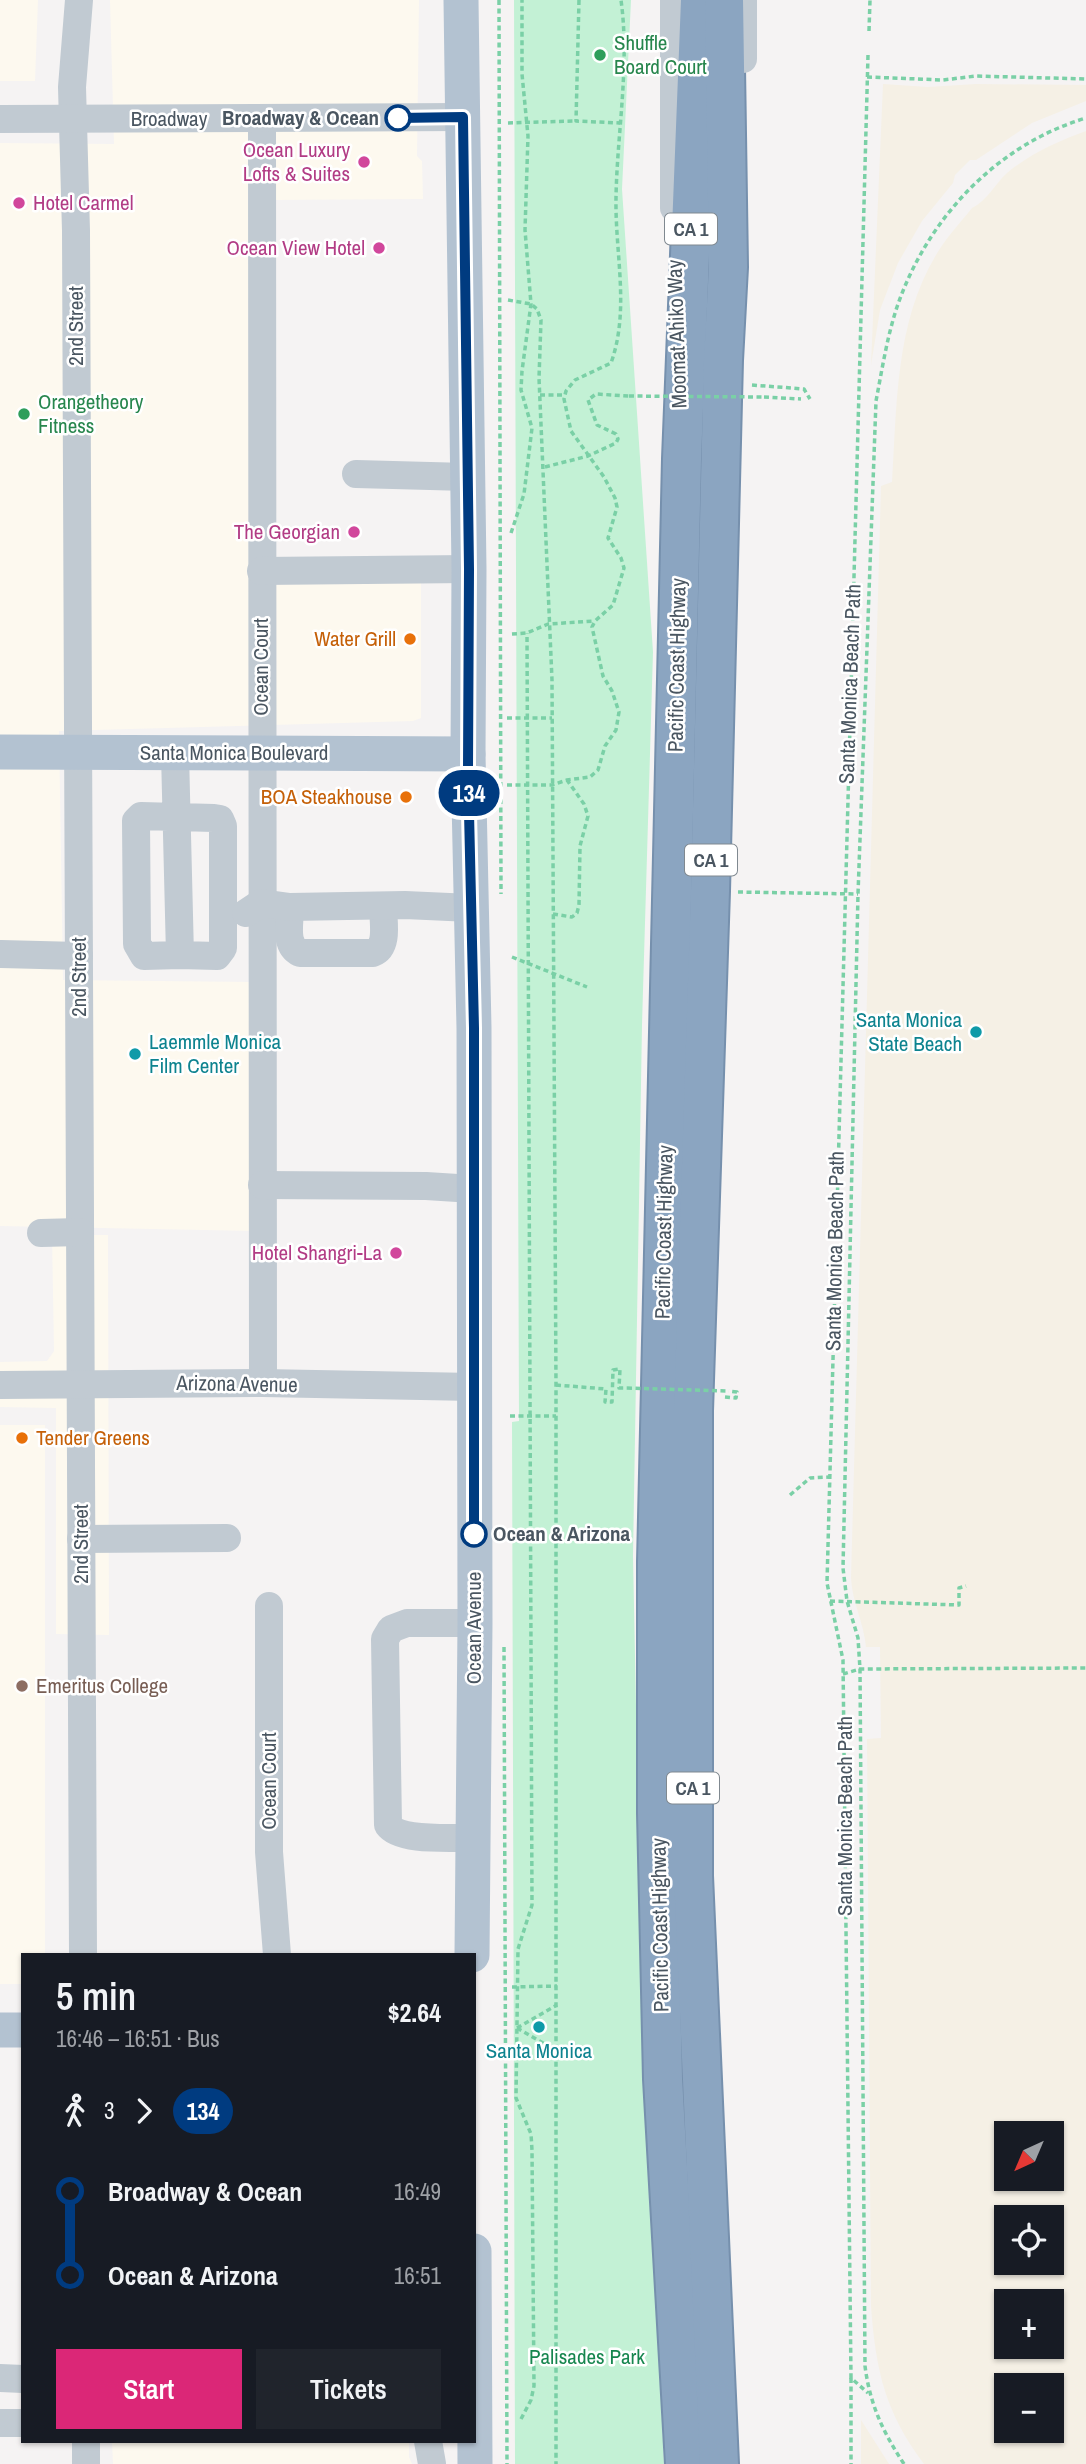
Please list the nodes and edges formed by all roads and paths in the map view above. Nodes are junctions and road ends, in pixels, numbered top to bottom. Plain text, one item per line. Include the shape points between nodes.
1 (79, 0) edge
2 (461, 0) edge
3 (522, 0) edge
4 (579, 0) edge
5 (621, 0) edge
6 (674, 0) edge
7 (700, 0) edge
8 (870, 0) edge
9 (739, 2) edge
10 (869, 31) dead end
11 (868, 54) dead end
12 (867, 77) junction
13 (1086, 79) edge
14 (463, 117) junction
15 (262, 118) junction
16 (1086, 118) edge
17 (0, 119) edge
18 (73, 119) junction
19 (576, 121) junction
20 (527, 122) junction
21 (508, 123) dead end
22 (620, 123) junction
23 (508, 300) dead end
24 (531, 304) junction
25 (752, 384) dead end
26 (540, 395) junction
27 (564, 395) junction
28 (802, 398) dead end
29 (810, 399) dead end
30 (588, 456) junction
31 (682, 459) junction
32 (544, 467) junction
33 (356, 474) dead end
34 (467, 477) junction
35 (511, 533) dead end
36 (469, 569) junction
37 (261, 571) junction
38 (595, 621) junction
39 (548, 624) junction
40 (527, 633) junction
41 (512, 634) dead end
42 (507, 718) dead end
43 (526, 718) junction
44 (552, 718) junction
45 (0, 752) edge
46 (78, 752) junction
47 (175, 754) junction
48 (468, 754) junction
49 (261, 755) junction
50 (567, 780) junction
51 (527, 784) junction
52 (507, 785) dead end
53 (552, 785) junction
54 (178, 816) junction
55 (710, 891) junction
56 (845, 894) junction
57 (858, 894) junction
58 (261, 904) junction
59 (383, 906) junction
60 (290, 908) junction
61 (471, 908) junction
62 (553, 914) junction
63 (223, 934) junction
64 (1, 954) edge
65 (79, 956) junction
66 (180, 956) junction
67 (512, 957) dead end
68 (527, 963) junction
69 (552, 973) junction
70 (587, 988) dead end
71 (262, 1185) junction
72 (473, 1189) junction
73 (41, 1233) dead end
74 (80, 1233) junction
75 (263, 1383) junction
76 (81, 1384) junction
77 (0, 1385) edge
78 (556, 1385) junction
79 (474, 1387) junction
80 (725, 1397) dead end
81 (529, 1415) junction
82 (510, 1416) dead end
83 (556, 1416) junction
84 (829, 1477) junction
85 (790, 1495) dead end
86 (227, 1538) dead end
87 (82, 1539) junction
88 (966, 1586) dead end
89 (830, 1601) junction
90 (847, 1601) junction
91 (269, 1606) dead end
92 (475, 1623) junction
93 (1086, 1668) edge
94 (860, 1669) junction
95 (843, 1674) junction
96 (473, 1838) junction
97 (83, 1953) edge
98 (276, 1953) edge
99 (472, 1953) edge
100 (557, 1986) junction
101 (512, 1987) dead end
102 (518, 1987) junction
103 (556, 2005) junction
104 (517, 2028) junction
105 (0, 2030) edge
106 (21, 2030) edge
107 (557, 2051) junction
108 (686, 2165) junction
109 (0, 2378) edge
110 (851, 2378) junction
111 (21, 2379) edge
112 (868, 2393) junction
113 (521, 2419) dead end
114 (0, 2423) edge
115 (21, 2423) edge
116 (86, 2443) edge
117 (428, 2443) edge
118 (475, 2443) edge
119 (86, 2464) edge
120 (432, 2464) edge
121 (475, 2464) edge
122 (556, 2464) edge
123 (685, 2464) edge
124 (719, 2464) edge
125 (851, 2464) edge
126 (904, 2464) edge

1 - 18 street, 2nd Street
2 - 14 main road, Ocean Avenue
3 - 20 path
4 - 19 path
5 - 22 path
6 - 31 street, Moomat Ahiko Way via 674,298
7 - 31 highway, Pacific Coast Highway / CA 1
8 - 10 path
9 - 55 highway, Pacific Coast Highway / CA 1 via 723,360
11 - 12 path
12 - 13 path
12 - 56 path
14 - 15 street, Broadway
14 - 34 main road, Ocean Avenue
15 - 18 street, Broadway
15 - 37 street, Ocean Court
16 - 57 path, Santa Monica Beach Path via 1011,154 960,199 924,248 890,331 876,401
17 - 18 street, Broadway
18 - 46 street, 2nd Street
19 - 20 path
19 - 22 path
20 - 21 path
20 - 24 path via 525,230
22 - 27 path via 616,198 622,312 612,360 607,367 575,380
23 - 24 path
24 - 26 path via 542,324
24 - 35 path via 521,390 533,429 524,494
25 - 29 path via 804,389
26 - 27 path
26 - 32 path
27 - 30 path via 571,431
28 - 30 path, bridge via 596,394 589,404 595,422 618,439 612,447
30 - 32 path
30 - 38 path via 615,498 617,507 608,538 624,565 612,605
31 - 108 highway, Pacific Coast Highway / CA 1 via 657,1562 657,1813 663,2079
32 - 39 path
33 - 34 street
34 - 36 main road, Ocean Avenue
36 - 37 street
36 - 48 main road, Ocean Avenue
37 - 49 street, Ocean Court
38 - 39 path
38 - 50 path via 593,632 603,676 618,707 617,725 596,773
39 - 40 path
39 - 44 path
40 - 41 path
40 - 43 path
42 - 43 path
43 - 44 path
43 - 51 path
44 - 53 path
45 - 46 main road, Santa Monica Boulevard
46 - 47 main road, Santa Monica Boulevard
46 - 65 street, 2nd Street
47 - 49 main road, Santa Monica Boulevard
47 - 54 street
48 - 49 main road, Santa Monica Boulevard
48 - 61 main road, Ocean Avenue
49 - 58 street, Ocean Court
50 - 53 path
50 - 62 path via 588,816 580,846 579,905 572,917
51 - 52 path
51 - 53 path
51 - 68 path
53 - 62 path
54 - 63 street via 220,819 223,826
54 - 66 street
54 - 66 street via 141,816 135,826 137,944 144,956
55 - 56 path
55 - 108 highway, Pacific Coast Highway / CA 1 via 693,1411 694,1876
56 - 57 path
56 - 84 path
57 - 90 path, Santa Monica Beach Path via 843,1567
58 - 60 street
58 - 63 street
58 - 71 street, Ocean Court
59 - 60 street
59 - 60 street via 383,944 373,953 294,950 289,944
59 - 61 street
61 - 72 main road, Ocean Avenue
62 - 69 path
63 - 66 street via 223,948 217,956
64 - 65 street
65 - 74 street, 2nd Street
67 - 68 path
68 - 69 path
68 - 81 path
69 - 70 path
69 - 78 path
71 - 72 street
71 - 75 street, Ocean Court
72 - 79 main road, Ocean Avenue
73 - 74 street
74 - 76 street, 2nd Street
75 - 76 street, Arizona Avenue
75 - 79 street, Arizona Avenue
76 - 77 street, Arizona Avenue
76 - 87 street, 2nd Street
78 - 80 path, bridge via 606,1388 605,1402 612,1402 613,1370 620,1369 619,1388 737,1392 736,1398
78 - 83 path
79 - 92 main road, Ocean Avenue
81 - 82 path
81 - 83 path
81 - 102 path via 532,1905 520,1939
83 - 100 path
84 - 85 path via 810,1478
84 - 89 path
86 - 87 street
87 - 97 street, 2nd Street
88 - 90 path via 959,1588 959,1605
89 - 90 path
89 - 95 path
90 - 94 path, Santa Monica Beach Path via 858,1638
91 - 98 street, Ocean Court via 269,1852
92 - 96 main road, Ocean Avenue
92 - 96 street via 398,1625 385,1639 388,1825 407,1835
93 - 94 path, bridge
94 - 95 path, bridge
94 - 112 path, Santa Monica Beach Path
95 - 110 path
96 - 99 main road, Ocean Avenue
100 - 102 path
100 - 103 path
101 - 102 path
102 - 104 path
103 - 104 path
103 - 107 path
104 - 107 path
104 - 113 path via 517,2099 531,2134 532,2150 534,2386
105 - 106 main road
107 - 122 path
108 - 123 highway, Pacific Coast Highway / CA 1
108 - 124 highway, Pacific Coast Highway / CA 1
109 - 111 street
110 - 112 path
110 - 125 path
112 - 126 path, Santa Monica Beach Path
114 - 115 street
116 - 119 street
117 - 120 street
118 - 121 main road

